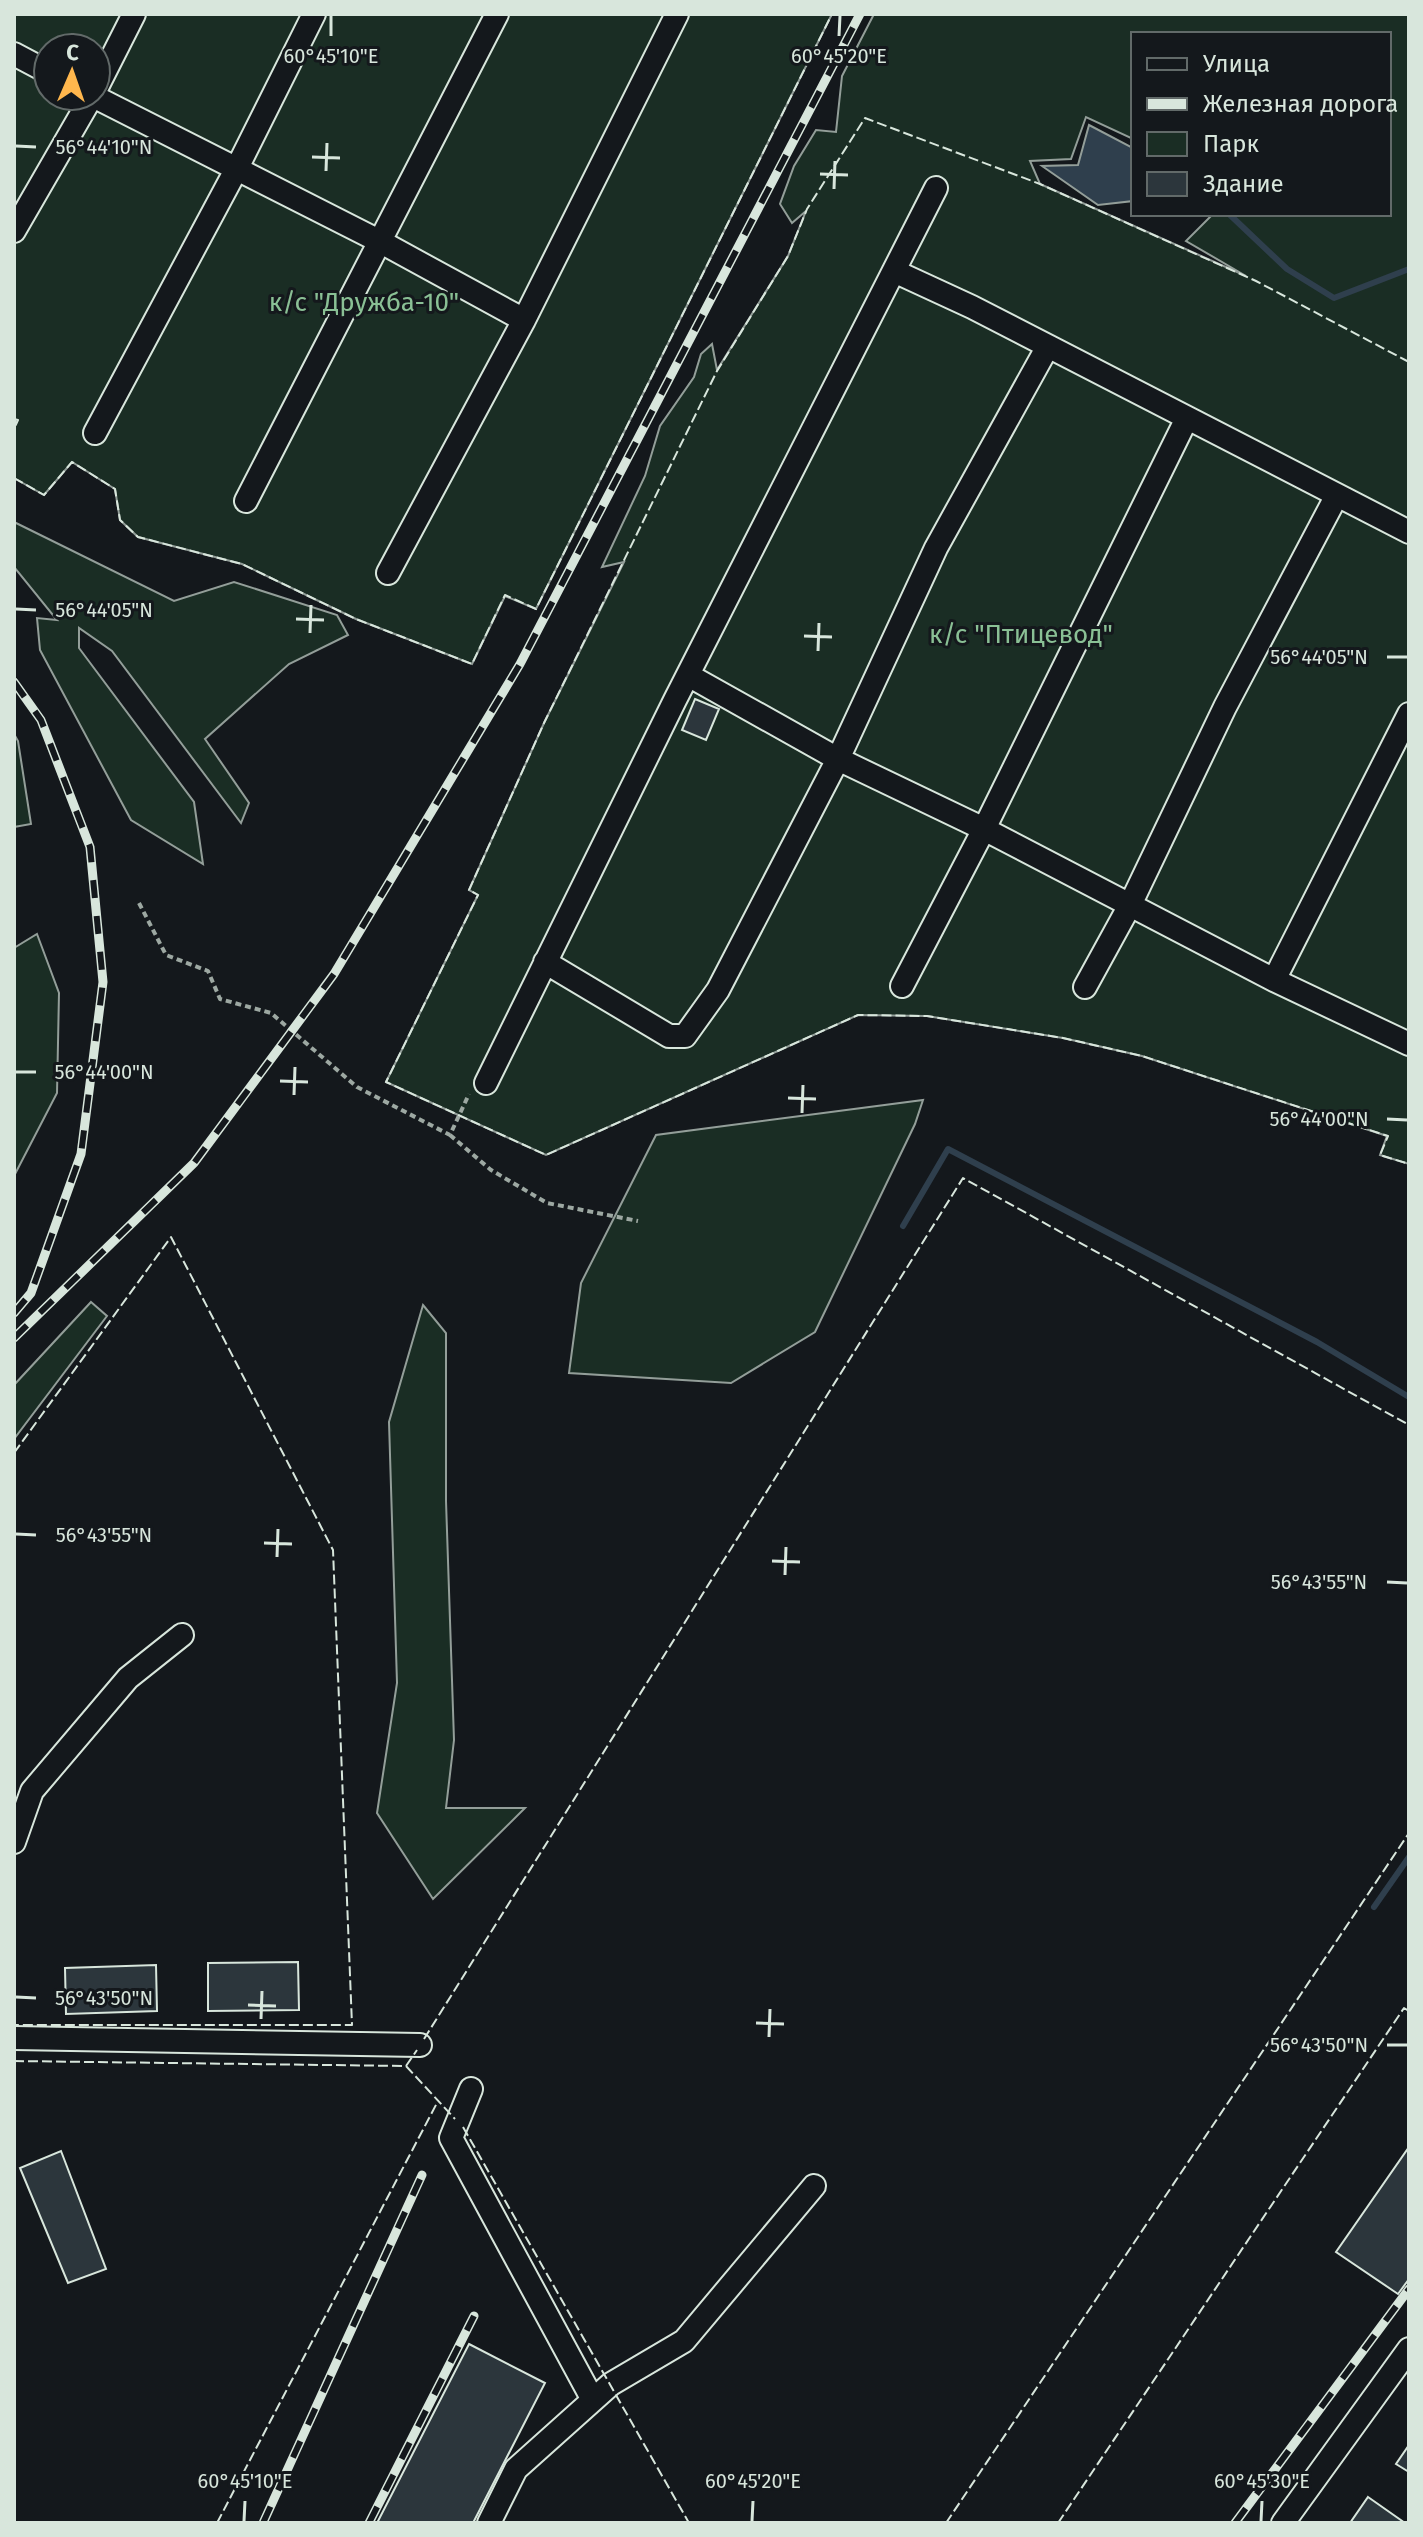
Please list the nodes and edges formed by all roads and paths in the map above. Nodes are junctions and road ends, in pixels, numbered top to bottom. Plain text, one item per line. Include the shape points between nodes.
1 (134, 14) edge
2 (314, 14) edge
3 (497, 14) edge
4 (677, 14) edge
5 (14, 54) edge
6 (112, 57) edge
7 (32, 64) edge
8 (112, 106) edge
9 (84, 112) edge
10 (237, 168) junction
11 (936, 188) dead end
12 (14, 231) edge
13 (381, 242) junction
14 (894, 271) junction
15 (524, 320) junction
16 (1048, 346) junction
17 (1187, 418) junction
18 (95, 433) dead end
19 (1337, 495) junction
20 (246, 501) dead end
21 (1409, 532) edge
22 (388, 573) dead end
23 (688, 675) junction
24 (1409, 714) edge
25 (838, 759) junction
26 (984, 829) junction
27 (139, 903) dead end
28 (1130, 905) junction
29 (545, 962) junction
30 (1274, 980) junction
31 (902, 986) dead end
32 (1085, 987) dead end
33 (1409, 1044) edge
34 (486, 1083) joint
35 (450, 1135) junction
36 (638, 1221) dead end
37 (182, 1635) dead end
38 (14, 1842) edge
39 (14, 2038) edge
40 (420, 2045) dead end
41 (471, 2089) dead end
42 (814, 2186) dead end
43 (1409, 2349) edge
44 (593, 2400) junction
45 (489, 2523) edge
46 (1283, 2523) edge

1 - 6 lane
2 - 10 lane
3 - 13 lane
4 - 15 lane
5 - 7 lane
8 - 10 lane
9 - 12 lane
10 - 13 lane
10 - 18 lane
11 - 14 lane
13 - 15 lane
13 - 20 lane
14 - 16 lane
14 - 23 lane
15 - 22 lane
16 - 17 lane
16 - 25 lane via 936,548
17 - 19 lane
17 - 26 lane
19 - 21 lane
19 - 28 lane via 1225,707
23 - 25 lane
23 - 29 lane
24 - 30 lane
25 - 26 lane
25 - 29 lane via 718,990 685,1036 669,1036
26 - 28 lane
26 - 31 lane
27 - 35 path via 166,955 208,971 220,999 271,1013 357,1087
28 - 30 lane
28 - 32 lane
29 - 34 lane
30 - 33 lane
34 - 35 path via 468,1095
35 - 36 path via 491,1170 547,1203
37 - 38 lane via 128,1678 32,1791
39 - 40 lane
41 - 44 lane via 451,2138
42 - 44 lane via 684,2341
43 - 46 lane
44 - 45 lane via 516,2469

